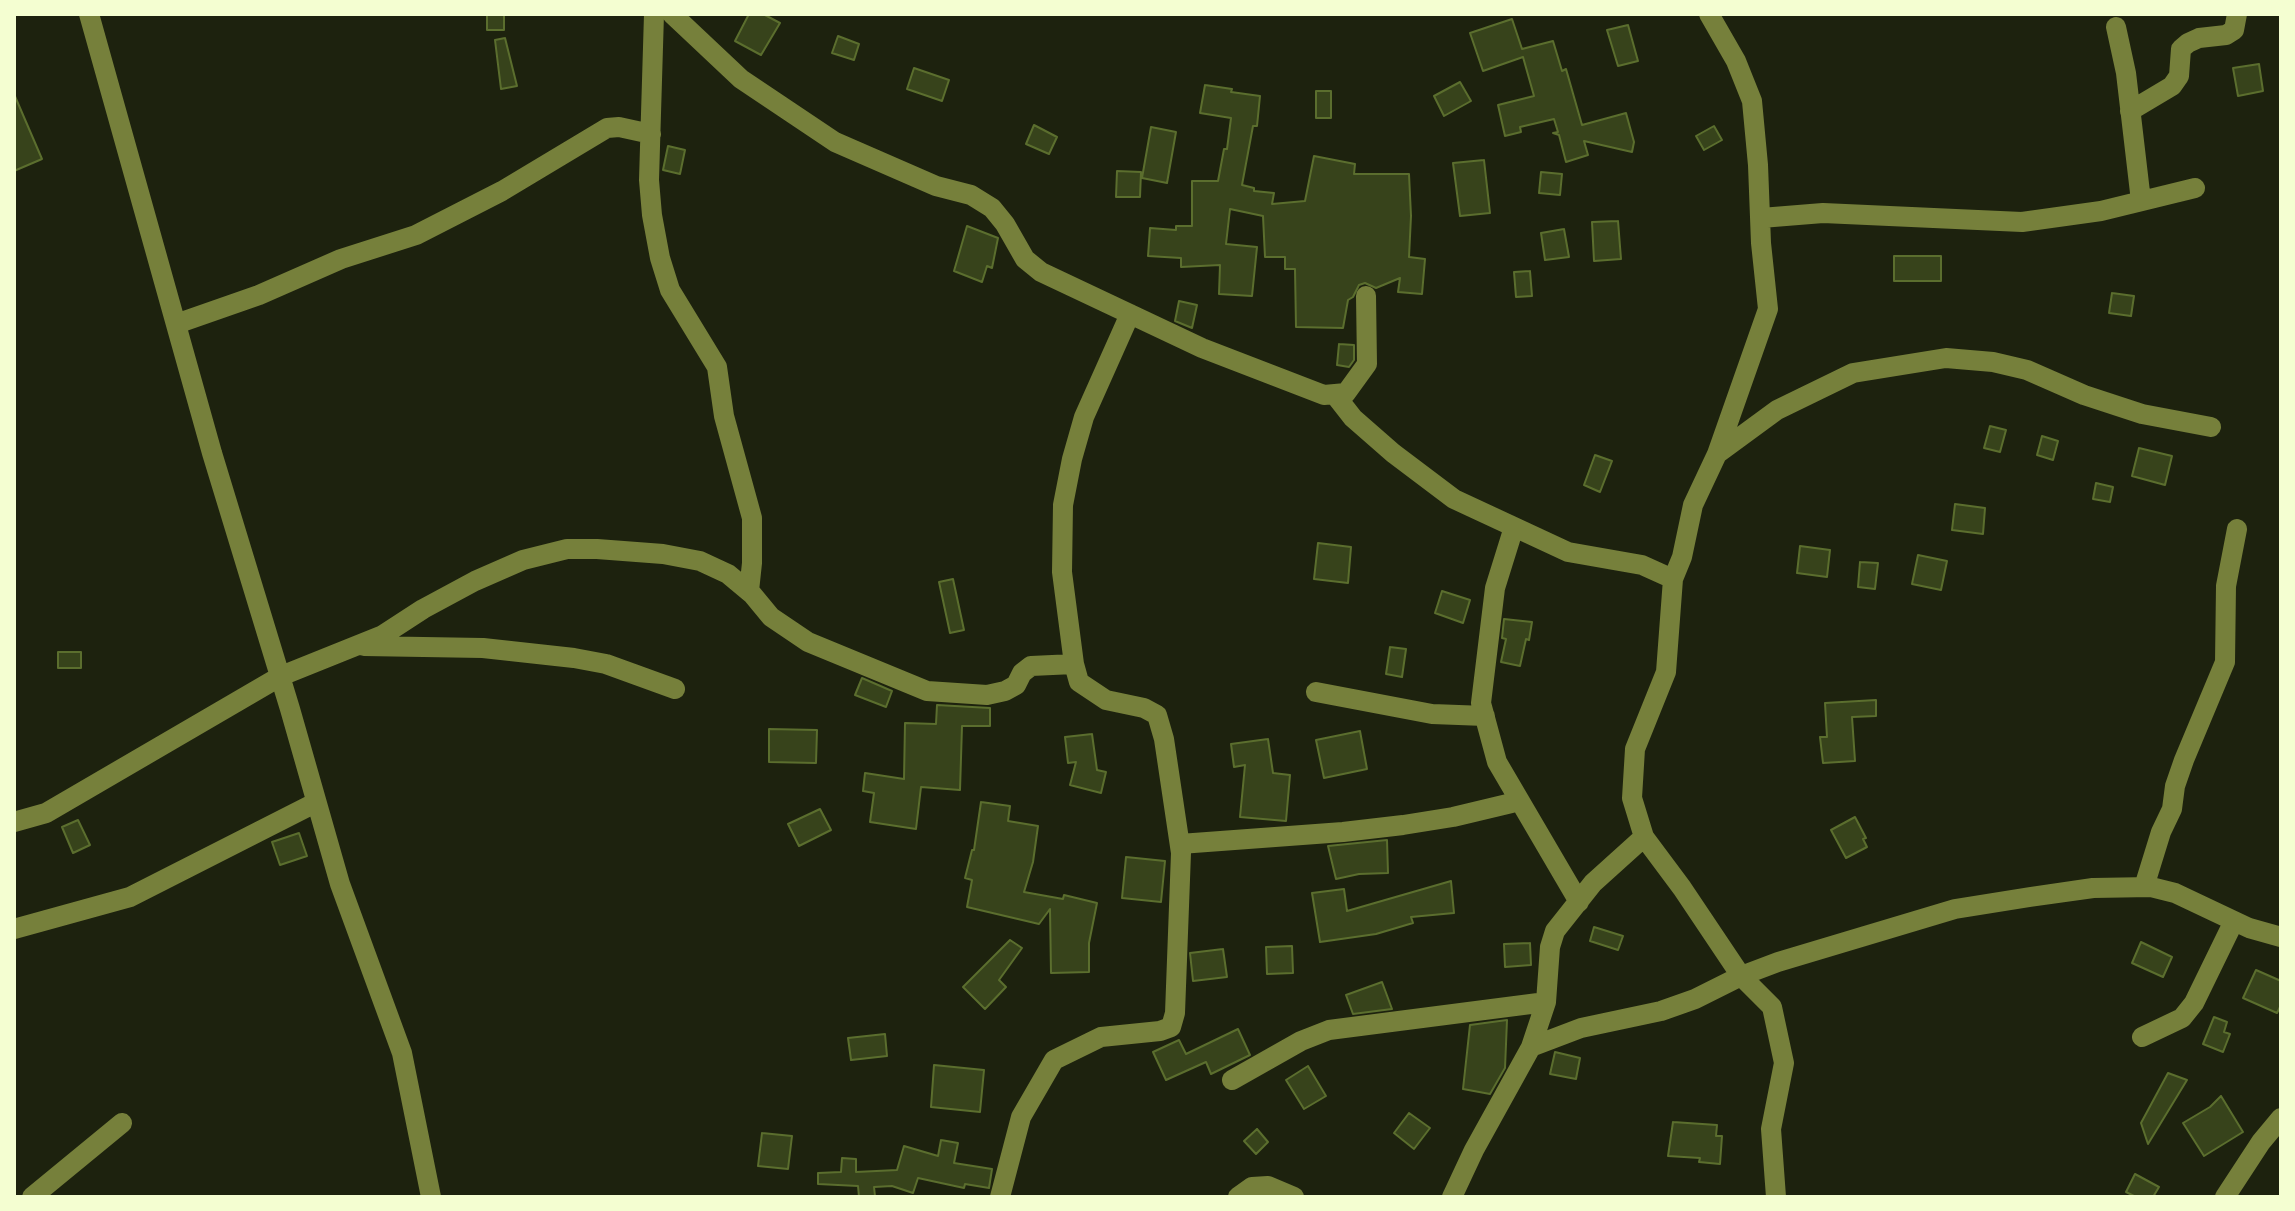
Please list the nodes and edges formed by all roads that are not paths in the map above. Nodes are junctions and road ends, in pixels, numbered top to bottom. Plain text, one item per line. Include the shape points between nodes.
1 (89, 14) edge
2 (654, 14) edge
3 (672, 14) edge
4 (1709, 14) edge
5 (2237, 14) edge
6 (2116, 27) dead end
7 (2130, 111) junction
8 (651, 134) junction
9 (2195, 188) dead end
10 (2141, 201) junction
11 (1761, 218) junction
12 (1366, 296) dead end
13 (1130, 314) junction
14 (176, 324) junction
15 (1335, 395) junction
16 (2211, 427) dead end
17 (1717, 454) junction
18 (1514, 527) junction
19 (2237, 529) dead end
20 (1673, 579) junction
21 (749, 591) junction
22 (359, 646) junction
23 (1074, 664) junction
24 (281, 676) junction
25 (675, 689) dead end
26 (1316, 692) dead end
27 (1485, 716) junction
28 (1520, 801) junction
29 (315, 803) junction
30 (14, 822) edge
31 (1644, 837) junction
32 (1180, 844) junction
33 (2144, 887) junction
34 (1579, 902) junction
35 (2234, 921) junction
36 (14, 929) edge
37 (2281, 937) edge
38 (1741, 976) junction
39 (1546, 1002) junction
40 (2142, 1037) dead end
41 (1531, 1047) junction
42 (1232, 1080) dead end
43 (2281, 1118) edge
44 (122, 1123) dead end
45 (32, 1197) edge
46 (431, 1197) edge
47 (1000, 1197) edge
48 (1238, 1197) edge
49 (1294, 1197) edge
50 (1452, 1197) edge
51 (1776, 1197) edge
52 (2225, 1197) edge

1 - 14 street
2 - 8 street
3 - 13 street via 741,79 835,142 936,186 971,195 992,208 1025,259 1041,272
4 - 11 street via 1752,101
5 - 7 street via 2234,30 2226,35 2199,38 2181,49 2179,76 2172,86
6 - 7 street
7 - 10 street
8 - 14 street via 607,128 416,235
8 - 21 street via 650,191 660,258 670,290 717,367 724,416 752,518
9 - 10 street
10 - 11 street via 2022,222 1823,213
11 - 17 street via 1768,309
12 - 15 street via 1367,364 1355,385
13 - 15 street via 1216,353
13 - 23 street via 1084,417 1063,505 1062,572
14 - 24 street
15 - 18 street via 1393,453 1454,499
16 - 17 street via 2142,414 2027,370 1946,358 1853,373 1777,410
17 - 20 street via 1693,505
18 - 20 street via 1568,552 1642,565
18 - 27 street via 1495,588 1481,703
19 - 33 street via 2226,586 2225,662 2184,760
20 - 31 street via 1666,672 1635,749 1632,798
21 - 22 street via 700,561 567,549 523,560 475,581
21 - 23 street via 771,617 808,642 927,691 987,695 1016,685 1031,666
22 - 24 street
22 - 25 street via 483,648 574,658
23 - 32 street via 1079,682 1106,700 1157,715
24 - 29 street
24 - 30 street via 46,813
26 - 27 street via 1432,714
27 - 28 street via 1497,762
28 - 32 street via 1373,829
28 - 34 street
29 - 36 street via 130,897
29 - 46 street via 402,1053
31 - 34 street
31 - 38 street
32 - 47 street via 1171,1027 1101,1037 1054,1060 1021,1117
33 - 35 street via 2175,893
33 - 38 street via 2093,888 1955,909
34 - 39 street via 1555,931
35 - 37 street
35 - 40 street via 2194,1003 2182,1018
38 - 41 street via 1661,1011 1581,1028
38 - 51 street via 1772,1007 1784,1063 1771,1129
39 - 41 street
39 - 42 street via 1329,1030
41 - 50 street
43 - 52 street
44 - 45 street
48 - 49 street via 1252,1187 1268,1186

